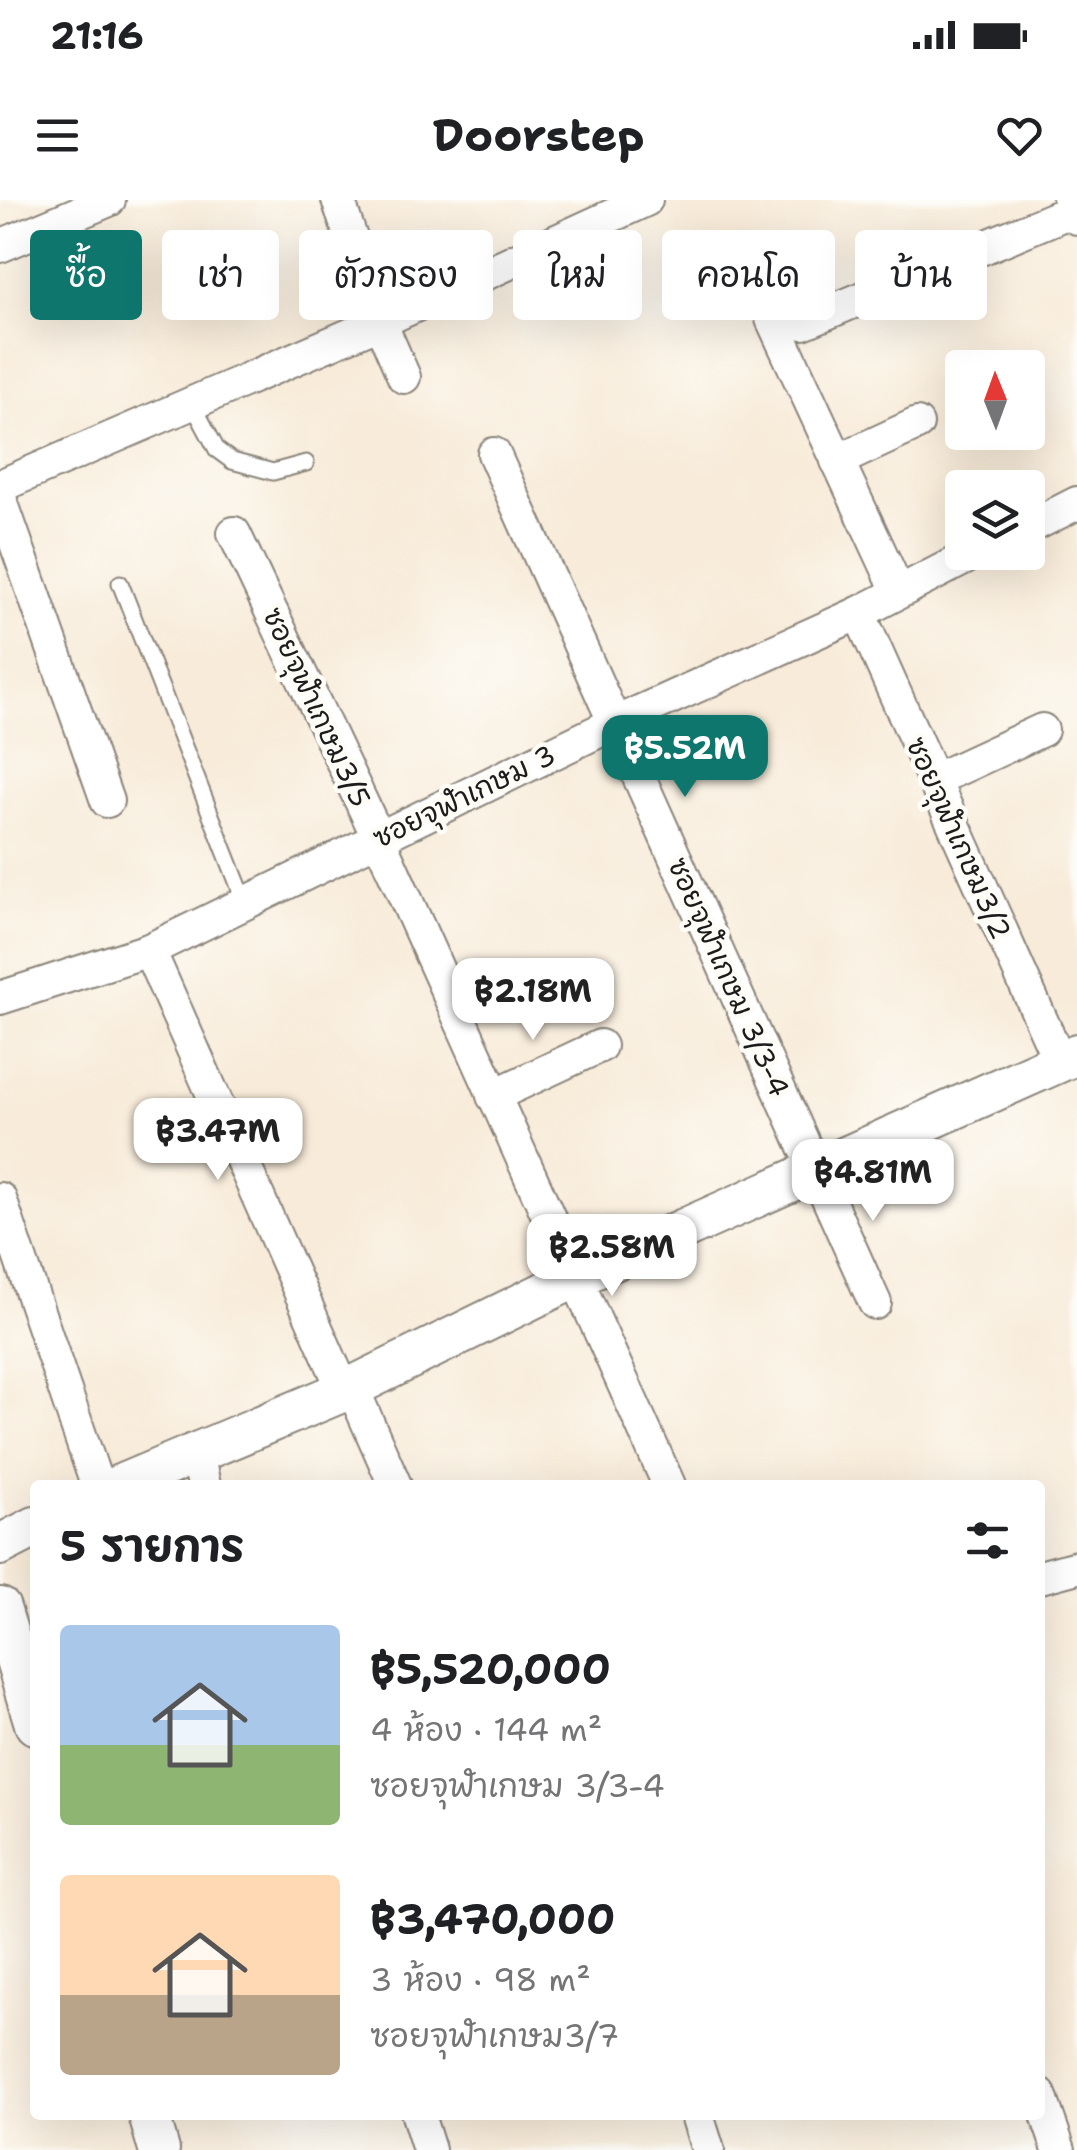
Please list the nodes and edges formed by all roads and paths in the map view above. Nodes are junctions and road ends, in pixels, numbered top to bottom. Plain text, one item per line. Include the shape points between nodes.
1 (109, 200) edge
2 (338, 200) edge
3 (646, 200) edge
4 (1073, 200) edge
5 (48, 211) edge
6 (1076, 212) edge
7 (0, 246) edge
8 (380, 322) junction
9 (404, 377) dead end
10 (192, 403) junction
11 (917, 424) dead end
12 (494, 454) dead end
13 (837, 461) junction
14 (306, 463) dead end
15 (0, 486) edge
16 (0, 498) edge
17 (1077, 503) edge
18 (1045, 519) edge
19 (234, 532) dead end
20 (945, 568) edge
21 (120, 584) dead end
22 (898, 591) junction
23 (859, 613) junction
24 (617, 722) junction
25 (1042, 730) dead end
26 (934, 780) junction
27 (107, 801) dead end
28 (378, 837) junction
29 (245, 902) junction
30 (150, 950) junction
31 (0, 998) edge
32 (600, 1046) dead end
33 (1068, 1058) edge
34 (493, 1096) junction
35 (814, 1172) junction
36 (0, 1199) edge
37 (574, 1278) junction
38 (875, 1303) dead end
39 (348, 1389) junction
40 (201, 1469) edge
41 (95, 1480) edge
42 (145, 1480) edge
43 (393, 1480) edge
44 (667, 1480) edge
45 (30, 1530) edge
46 (0, 1545) edge
47 (1077, 1567) edge
48 (1045, 1576) edge
49 (0, 1608) edge
50 (30, 1707) edge
51 (1045, 2109) edge
52 (150, 2120) edge
53 (420, 2120) edge
54 (698, 2120) edge
55 (159, 2150) edge
56 (429, 2150) edge
57 (708, 2150) edge
58 (1059, 2150) edge

1 - 5 street
2 - 8 street
3 - 8 street
4 - 6 street
5 - 7 street
6 - 13 street via 788,321
8 - 9 street
8 - 10 street
10 - 14 lane via 218,450 232,461 273,472
10 - 15 street
11 - 13 street
12 - 24 street, ซอยจุฬาเกษม 3/3-4
13 - 22 street
16 - 27 street
17 - 18 street
19 - 28 street, ซอยจุฬาเกษม3/5
20 - 22 street, ซอยจุฬาเกษม 3
21 - 29 lane
22 - 23 street, ซอยจุฬาเกษม 3
23 - 24 street, ซอยจุฬาเกษม 3
23 - 26 street, ซอยจุฬาเกษม3/2
24 - 28 street, ซอยจุฬาเกษม 3
24 - 35 street, ซอยจุฬาเกษม 3/3-4
25 - 26 street
26 - 33 street, ซอยจุฬาเกษม3/2
28 - 29 street, ซอยจุฬาเกษม 3
28 - 34 street, ซอยจุฬาเกษม3/5
29 - 30 street, ซอยจุฬาเกษม 3
30 - 31 street, ซอยจุฬาเกษม 3
30 - 39 street
32 - 34 street
33 - 35 street
34 - 37 street, ซอยจุฬาเกษม3/5
35 - 37 street
35 - 38 street, ซอยจุฬาเกษม 3/3-4
36 - 41 street
37 - 39 street
37 - 44 street, ซอยจุฬาเกษม3/5
39 - 40 street
39 - 43 street
40 - 42 street
45 - 46 street
47 - 48 street
49 - 50 street
51 - 58 street
52 - 55 street
53 - 56 street
54 - 57 street

